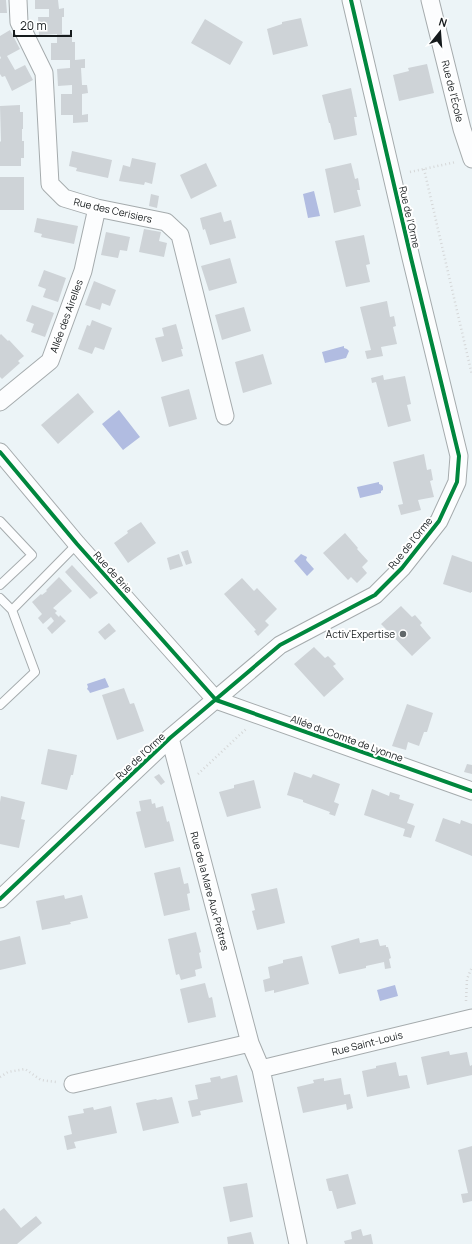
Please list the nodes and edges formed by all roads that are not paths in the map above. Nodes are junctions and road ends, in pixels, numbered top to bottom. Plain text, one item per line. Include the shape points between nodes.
1 (18, 0) edge
2 (351, 0) edge
3 (430, 0) edge
4 (472, 158) edge
5 (97, 208) junction
6 (0, 402) edge
7 (225, 416) dead end
8 (0, 452) edge
9 (0, 521) edge
10 (77, 544) junction
11 (0, 585) edge
12 (0, 598) edge
13 (12, 610) junction
14 (216, 700) junction
15 (0, 705) edge
16 (170, 738) junction
17 (472, 791) edge
18 (0, 899) edge
19 (468, 1019) edge
20 (250, 1043) junction
21 (261, 1069) junction
22 (73, 1084) road end
23 (298, 1244) edge

1 - 5 street, Rue des Cerisiers via 19,22 44,73 50,184 64,198
2 - 14 street, Rue de l'Orme via 459,456 457,482 439,521 402,568 375,595 280,645
3 - 4 street, Rue de l'École via 462,129
5 - 6 street, Allée des Airelles via 83,271 50,361
5 - 7 street, Rue des Cerisiers via 166,222 180,235
8 - 10 street, Rue de Brie
9 - 11 lane via 32,555
10 - 13 lane
10 - 14 street, Rue de Brie
12 - 13 lane
13 - 15 lane via 35,672
14 - 16 street, Rue de l'Orme
14 - 17 street, Allée du Comte de Lyonne
16 - 18 street, Rue de l'Orme
16 - 20 street, Rue de la Mare Aux Prêtres
19 - 21 street, Rue Saint-Louis
20 - 21 street, Rue de la Mare Aux Prêtres
20 - 22 street
21 - 23 street, Rue de la Mare Aux Prêtres

